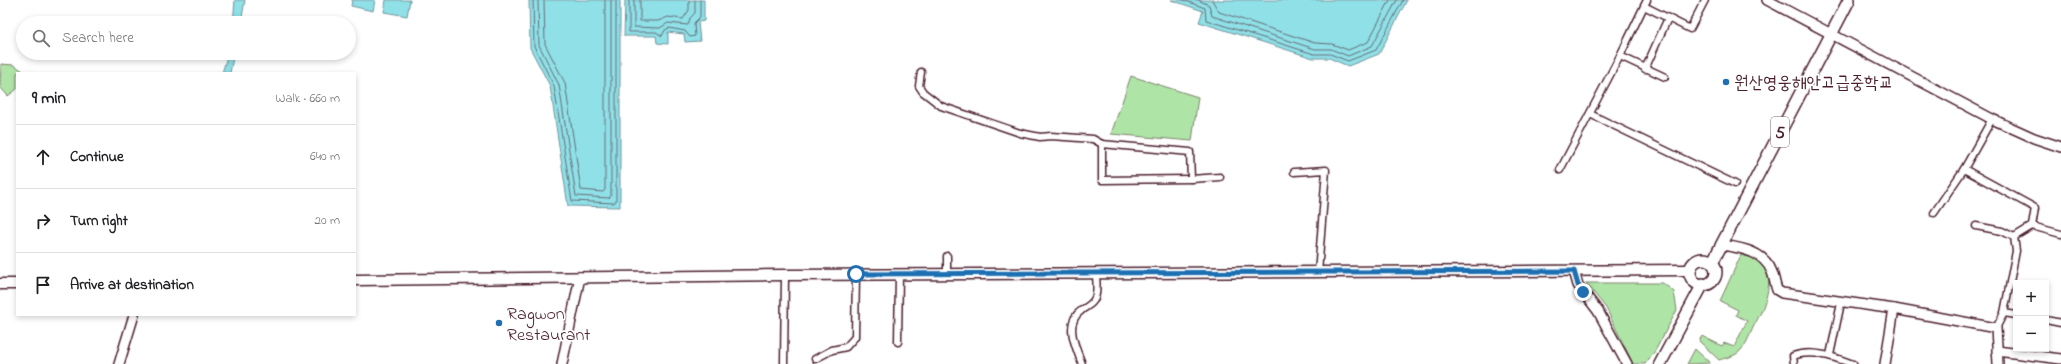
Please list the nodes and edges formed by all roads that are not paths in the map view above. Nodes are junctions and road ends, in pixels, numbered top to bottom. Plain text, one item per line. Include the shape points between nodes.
1 (1705, 0) edge
2 (1767, 0) edge
3 (1849, 0) edge
4 (1646, 3) edge
5 (1668, 18) junction
6 (1830, 35) junction
7 (1620, 56) junction
8 (1645, 70) junction
9 (921, 72) dead end
10 (1665, 77) dead end
11 (1590, 114) junction
12 (1992, 119) junction
13 (1102, 144) junction
14 (2061, 147) edge
15 (1964, 168) junction
16 (1560, 170) dead end
17 (1294, 172) dead end
18 (1220, 178) dead end
19 (1191, 179) junction
20 (1735, 184) dead end
21 (1934, 213) dead end
22 (1976, 226) dead end
23 (2032, 226) junction
24 (2061, 234) edge
25 (2014, 237) junction
26 (1722, 245) junction
27 (946, 256) dead end
28 (1712, 263) junction
29 (1690, 270) junction
30 (1574, 271) junction
31 (1096, 273) junction
32 (1318, 273) junction
33 (856, 274) junction
34 (899, 274) junction
35 (947, 274) junction
36 (785, 275) junction
37 (580, 277) junction
38 (356, 280) edge
39 (0, 284) edge
40 (16, 284) edge
41 (1703, 284) junction
42 (1841, 303) junction
43 (1894, 309) junction
44 (2004, 313) junction
45 (2013, 314) edge
46 (134, 316) edge
47 (2049, 321) edge
48 (2061, 323) edge
49 (1996, 328) junction
50 (898, 342) dead end
51 (1997, 350) junction
52 (1830, 355) junction
53 (815, 359) dead end
54 (2061, 359) edge
55 (119, 364) edge
56 (562, 364) edge
57 (784, 364) edge
58 (1082, 364) edge
59 (1628, 364) edge
60 (1660, 364) edge
61 (1794, 364) edge
62 (1853, 364) edge
63 (1885, 364) edge
64 (1998, 364) edge

1 - 5 street via 1690,29
2 - 6 main road
3 - 6 highway, 5
4 - 5 street
4 - 7 street
5 - 8 street
6 - 12 main road
6 - 26 highway, 5
7 - 8 street
7 - 11 street
8 - 10 street
9 - 13 street via 919,86 941,106 1020,133 1040,137 1093,139
11 - 16 street
11 - 20 street
12 - 14 main road
12 - 15 street
13 - 19 street via 1190,152
13 - 19 street via 1102,180
15 - 21 street
15 - 23 street via 2036,208
17 - 32 street via 1326,170
18 - 19 street
22 - 25 street via 2002,231
23 - 24 street
23 - 25 street
25 - 44 street via 2016,251
26 - 28 highway, 5
26 - 42 main road via 1743,248 1765,261 1772,271 1777,290 1782,293
27 - 35 street
28 - 29 highway via 1706,259 1699,259 1693,263
28 - 41 highway via 1714,277 1710,282
29 - 30 main road
29 - 41 highway via 1693,280
30 - 32 main road
30 - 59 main road via 1578,285 1598,311
31 - 32 main road
31 - 35 main road
31 - 58 street via 1095,298 1091,305 1076,315 1072,324 1073,340
33 - 34 main road
33 - 36 main road
33 - 53 street via 855,336 846,347 832,350
34 - 35 main road
34 - 50 street
36 - 37 main road
36 - 57 street
37 - 38 main road
37 - 56 main road
39 - 40 main road
41 - 60 highway
42 - 43 main road
42 - 52 street
43 - 49 main road
43 - 63 main road
44 - 45 street
44 - 49 street
46 - 55 main road
47 - 48 street
49 - 51 main road
51 - 54 main road
51 - 64 main road
52 - 61 street via 1799,353 1793,356
52 - 62 street

